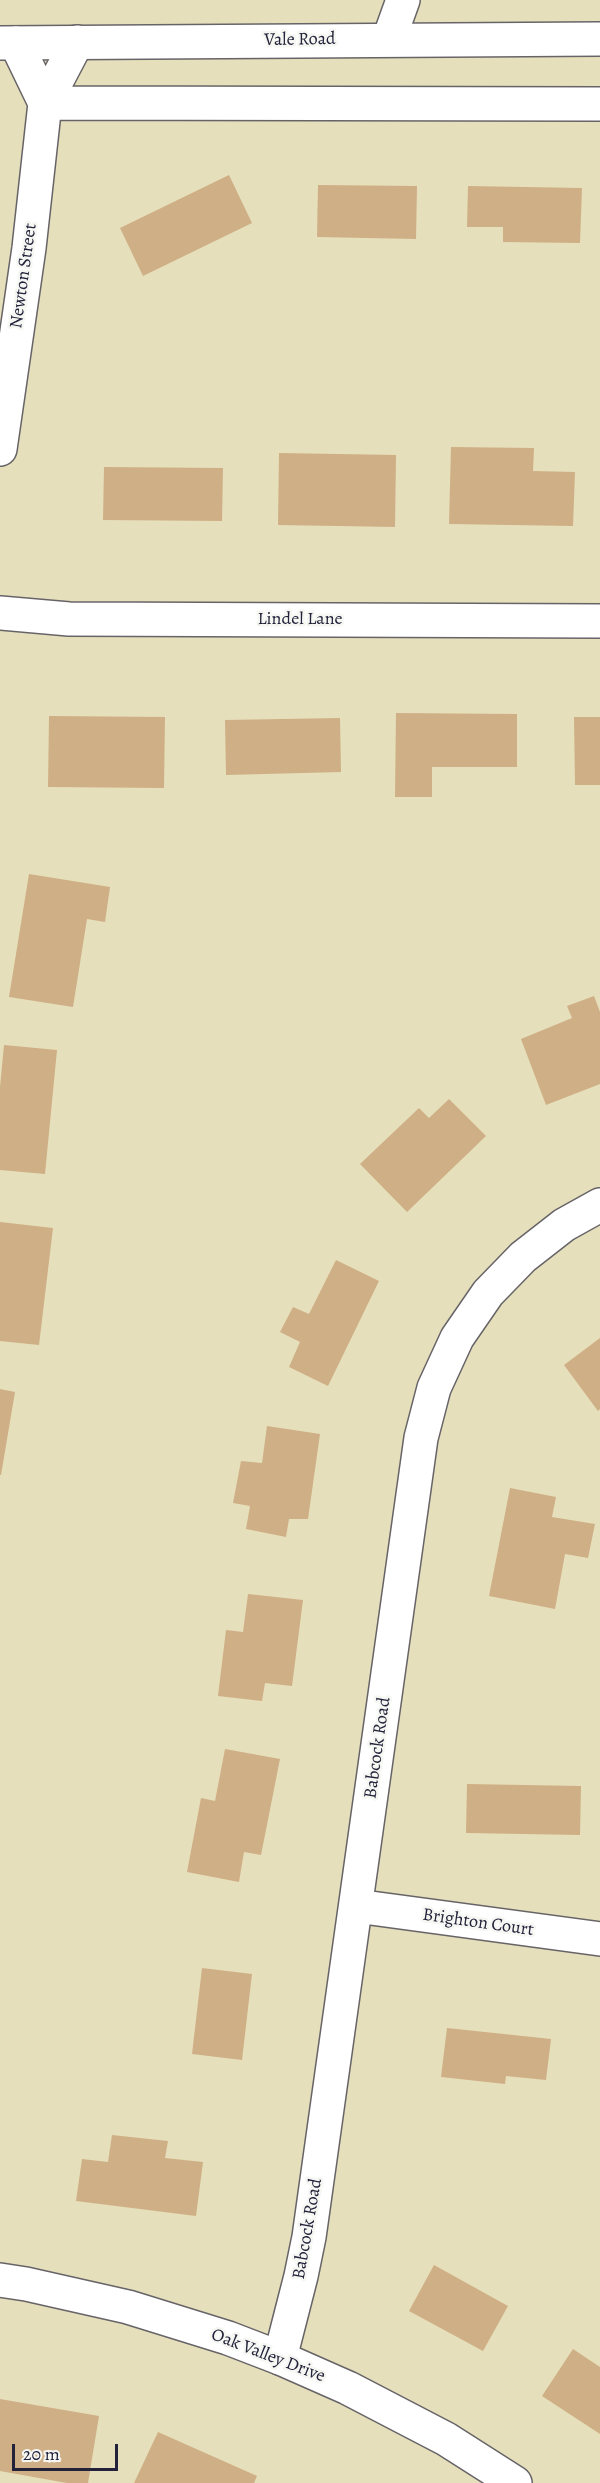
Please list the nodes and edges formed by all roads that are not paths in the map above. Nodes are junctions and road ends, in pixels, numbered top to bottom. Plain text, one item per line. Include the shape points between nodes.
1 (403, 0) edge
2 (389, 39) junction
3 (600, 39) edge
4 (77, 42) junction
5 (8, 43) edge
6 (45, 103) junction
7 (600, 104) edge
8 (0, 449) edge
9 (0, 613) edge
10 (600, 621) edge
11 (600, 1205) edge
12 (356, 1906) junction
13 (600, 1939) edge
14 (0, 2280) edge
15 (280, 2358) junction
16 (515, 2483) edge

1 - 2 street
2 - 3 street, Vale Road
2 - 4 street, Vale Road
4 - 5 street, Vale Road
4 - 6 street, Newton Street
5 - 6 street
6 - 7 street
6 - 8 street, Newton Street
9 - 10 street, Lindel Lane via 69,619
11 - 12 street, Babcock Road via 523,1257 488,1293 457,1338 434,1388 421,1438
12 - 13 street, Brighton Court
12 - 15 street, Babcock Road via 309,2237
14 - 15 street, Oak Valley Drive via 128,2307
15 - 16 street, Oak Valley Drive via 446,2439

